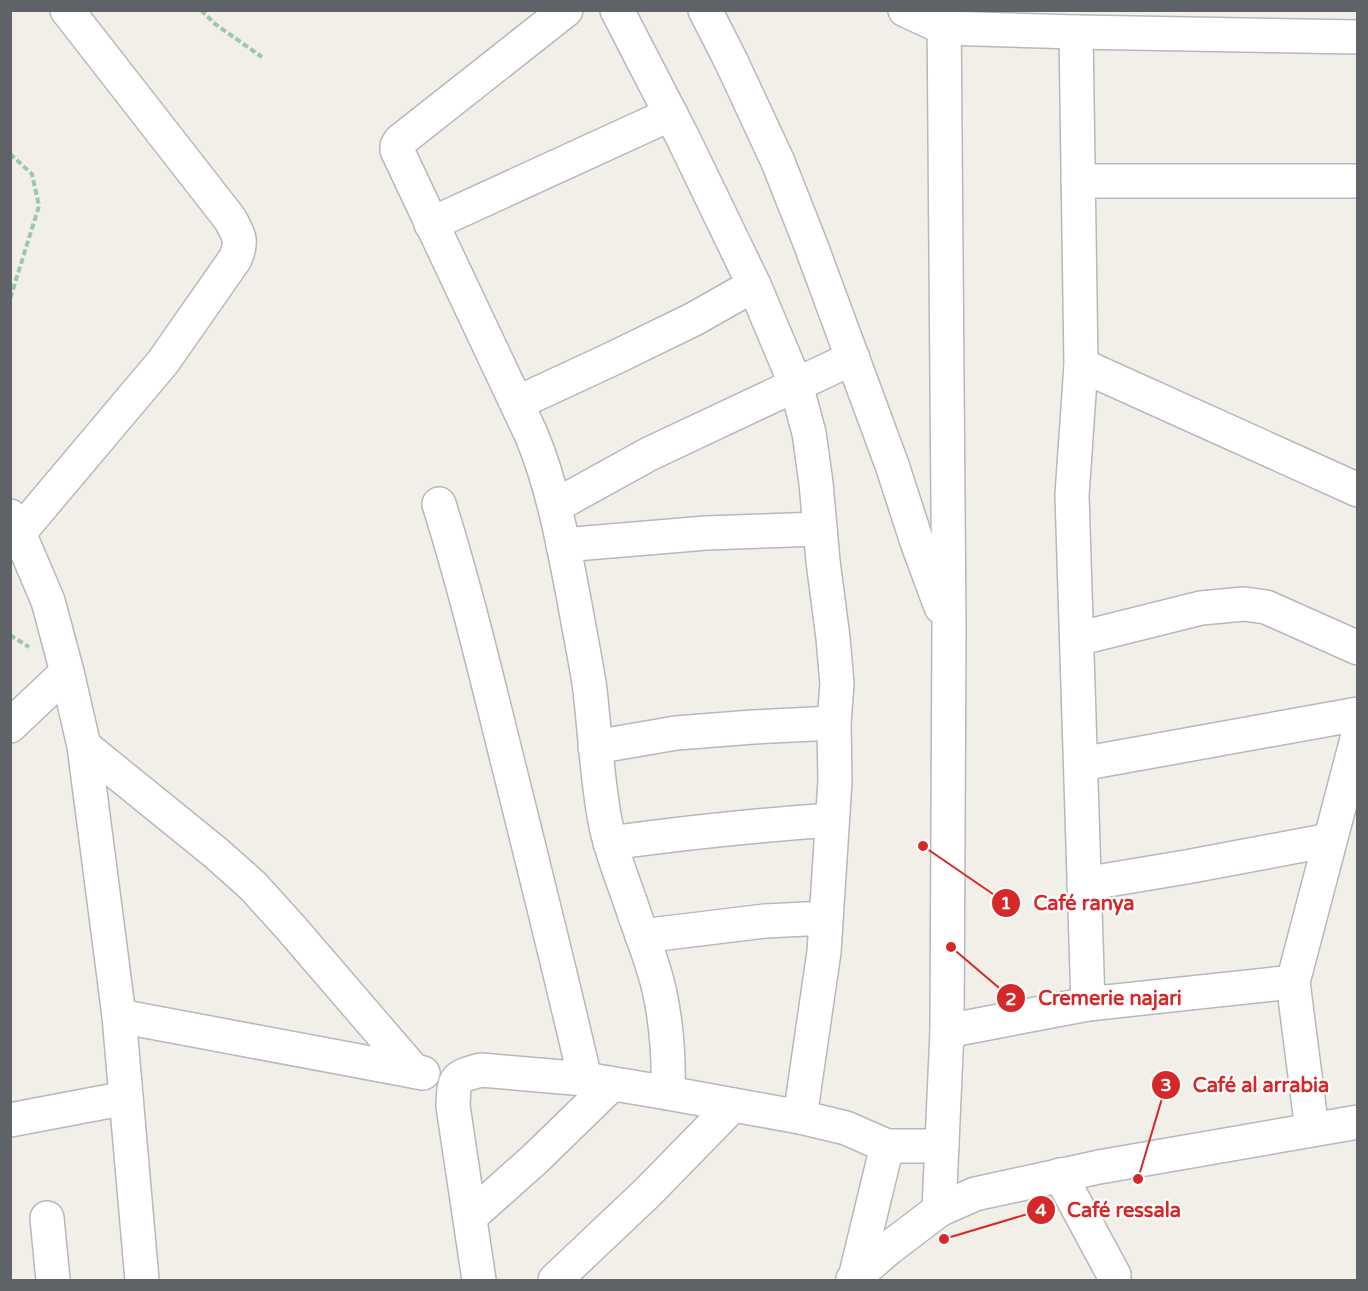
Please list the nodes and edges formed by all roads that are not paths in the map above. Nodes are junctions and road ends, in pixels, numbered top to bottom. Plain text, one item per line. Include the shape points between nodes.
1 (67, 10) edge
2 (566, 10) edge
3 (617, 10) edge
4 (705, 10) edge
5 (905, 10) edge
6 (944, 19) edge
7 (1267, 23) edge
8 (1076, 32) junction
9 (1358, 38) edge
10 (671, 114) junction
11 (1078, 181) junction
12 (1358, 181) edge
13 (431, 224) junction
14 (754, 285) junction
15 (853, 358) junction
16 (1081, 365) junction
17 (796, 385) junction
18 (517, 403) junction
19 (1358, 489) edge
20 (439, 504) dead end
21 (555, 506) junction
22 (15, 525) edge
23 (820, 529) junction
24 (563, 545) junction
25 (949, 628) junction
26 (1077, 639) junction
27 (1358, 648) edge
28 (67, 672) junction
29 (1358, 714) edge
30 (834, 723) junction
31 (10, 726) edge
32 (1358, 735) edge
33 (84, 746) junction
34 (595, 747) junction
35 (1081, 764) junction
36 (831, 820) junction
37 (1330, 840) junction
38 (610, 843) junction
39 (1084, 884) junction
40 (826, 918) junction
41 (642, 936) junction
42 (1293, 982) junction
43 (1088, 1004) junction
44 (119, 1016) junction
45 (947, 1031) junction
46 (414, 1071) junction
47 (457, 1079) junction
48 (599, 1082) junction
49 (668, 1093) junction
50 (126, 1098) junction
51 (733, 1105) junction
52 (800, 1117) junction
53 (10, 1120) edge
54 (1358, 1122) edge
55 (1312, 1130) junction
56 (887, 1146) junction
57 (942, 1146) junction
58 (1060, 1175) junction
59 (939, 1210) junction
60 (470, 1217) junction
61 (47, 1218) dead end
62 (854, 1279) edge
63 (1118, 1279) edge
64 (53, 1281) edge
65 (142, 1281) edge
66 (479, 1281) edge
67 (555, 1281) edge

1 - 22 street via 230,219 240,248 163,362
2 - 13 street via 400,141 397,150
3 - 10 street
4 - 15 street via 778,162
5 - 6 street
6 - 8 street
6 - 25 street
7 - 8 street
7 - 9 street
8 - 11 street
10 - 13 street
10 - 14 street
11 - 12 street
11 - 16 street
13 - 18 street
14 - 17 street
14 - 18 street via 694,319
15 - 17 street
15 - 25 street
16 - 19 street
16 - 26 street via 1072,495
17 - 21 street via 649,454
17 - 23 street via 808,433
18 - 21 street via 538,449
20 - 48 street via 562,979
21 - 24 street
22 - 28 street via 48,601
23 - 24 street via 706,533
23 - 30 street via 837,684
24 - 34 street via 590,689
25 - 45 street
26 - 27 street via 1202,608 1244,604 1266,607
26 - 35 street
28 - 31 street
28 - 33 street
29 - 35 street
30 - 34 street via 676,733
30 - 36 street
32 - 37 street
33 - 44 street
33 - 46 street via 254,886
34 - 38 street
35 - 39 street
36 - 38 street
36 - 40 street
37 - 39 street
37 - 42 street
38 - 41 street
39 - 43 street
40 - 41 street
40 - 52 street
41 - 49 street via 660,991 669,1063
42 - 43 street
42 - 55 street
43 - 45 street
44 - 46 street
44 - 50 street
45 - 57 street
46 - 47 street
47 - 48 street via 481,1070
47 - 60 street via 453,1106
48 - 49 street
48 - 60 street via 536,1158
49 - 51 street
50 - 53 street
50 - 65 street
51 - 52 street
51 - 67 street
52 - 56 street via 846,1128
54 - 55 street
55 - 58 street
56 - 57 street
56 - 62 street
57 - 59 street
58 - 59 street via 975,1194
58 - 63 street
59 - 62 street
60 - 66 street
61 - 64 street

